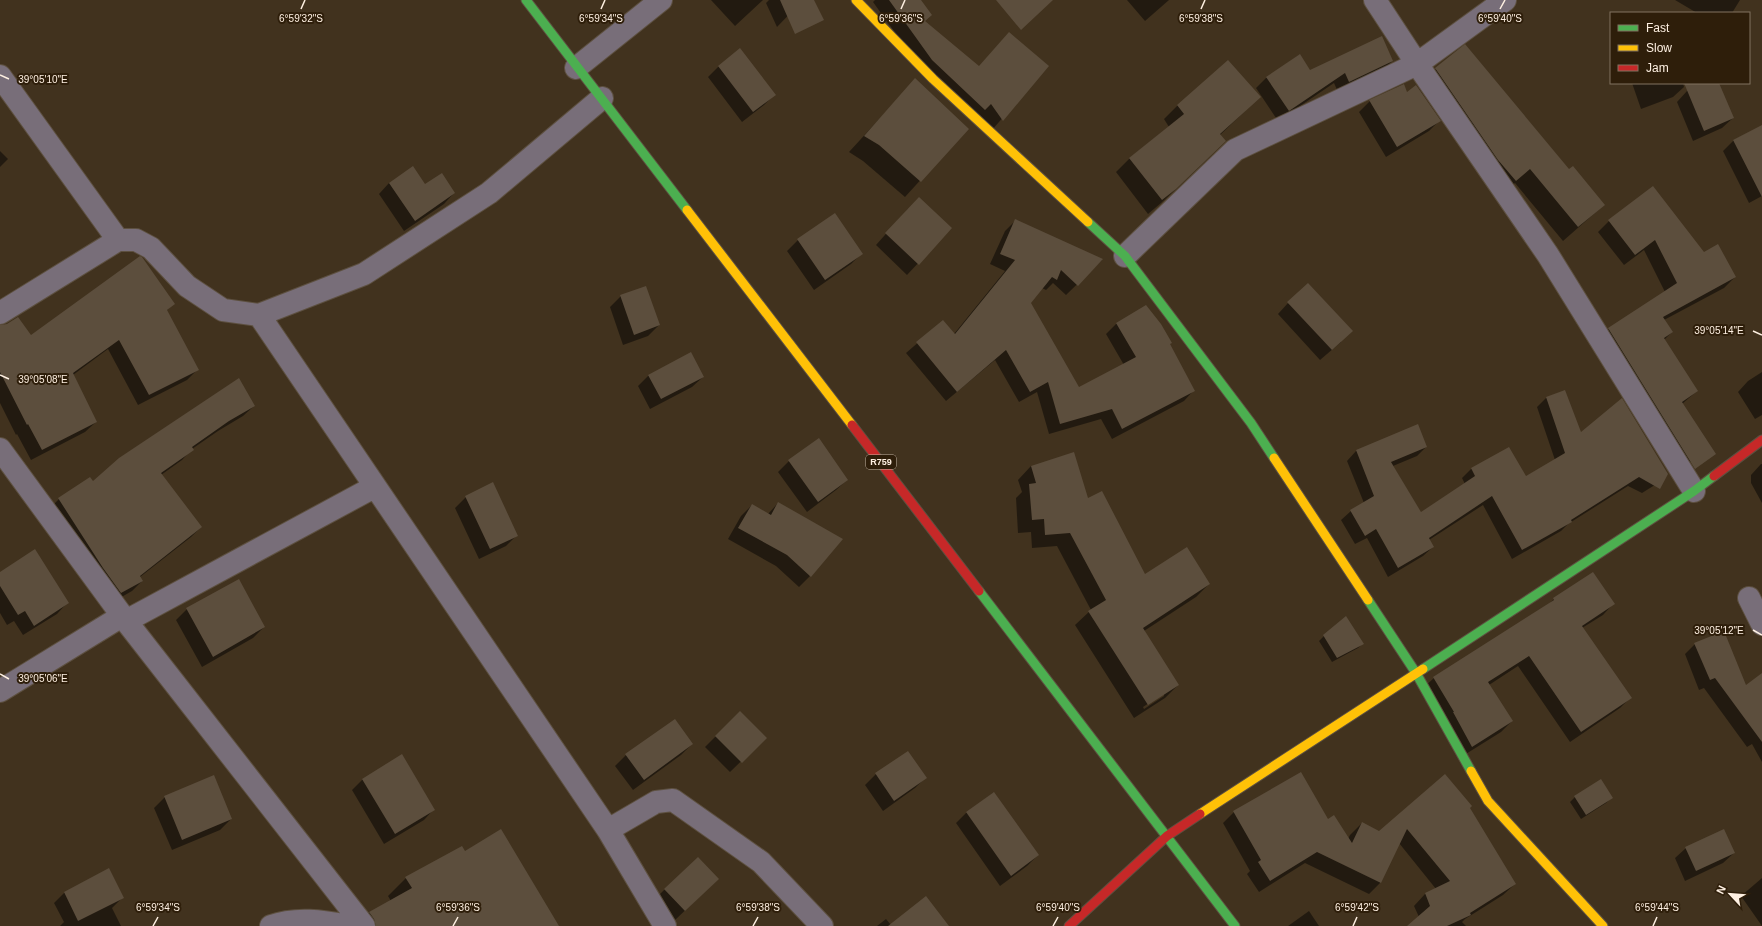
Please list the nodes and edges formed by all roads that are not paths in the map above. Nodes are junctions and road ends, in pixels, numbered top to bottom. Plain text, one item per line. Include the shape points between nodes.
1 (526, 0) edge
2 (661, 0) edge
3 (856, 0) edge
4 (1375, 0) edge
5 (1505, 0) edge
6 (1417, 64) junction
7 (576, 68) junction
8 (0, 76) edge
9 (602, 98) junction
10 (118, 240) junction
11 (1125, 256) junction
12 (0, 313) edge
13 (259, 315) junction
14 (1762, 440) edge
15 (0, 449) edge
16 (374, 487) junction
17 (1694, 491) junction
18 (1749, 598) dead end
19 (124, 619) junction
20 (1762, 624) edge
21 (1416, 673) junction
22 (0, 691) edge
23 (608, 830) junction
24 (1167, 836) junction
25 (271, 926) edge
26 (348, 926) edge
27 (364, 926) edge
28 (665, 926) edge
29 (822, 926) edge
30 (1069, 926) edge
31 (1235, 926) edge
32 (1603, 926) edge

1 - 7 street, R759
2 - 7 street
3 - 11 street via 933,79
4 - 6 street
5 - 6 street
6 - 11 street via 1235,150
6 - 17 street via 1548,255
7 - 9 street, R759
8 - 10 street
9 - 13 street via 489,193 364,274
9 - 24 street, R759
10 - 12 street
10 - 13 street via 136,240 151,248 187,286 223,310
11 - 21 street via 1251,422
13 - 16 street
14 - 17 street
15 - 19 street
16 - 19 street
16 - 23 street
17 - 21 street
18 - 20 street
19 - 22 street
19 - 27 street
21 - 24 street
21 - 32 street via 1488,801
23 - 28 street
23 - 29 street via 656,802 673,800 761,862
24 - 30 street
24 - 31 street, R759
25 - 26 street via 282,922 320,920

